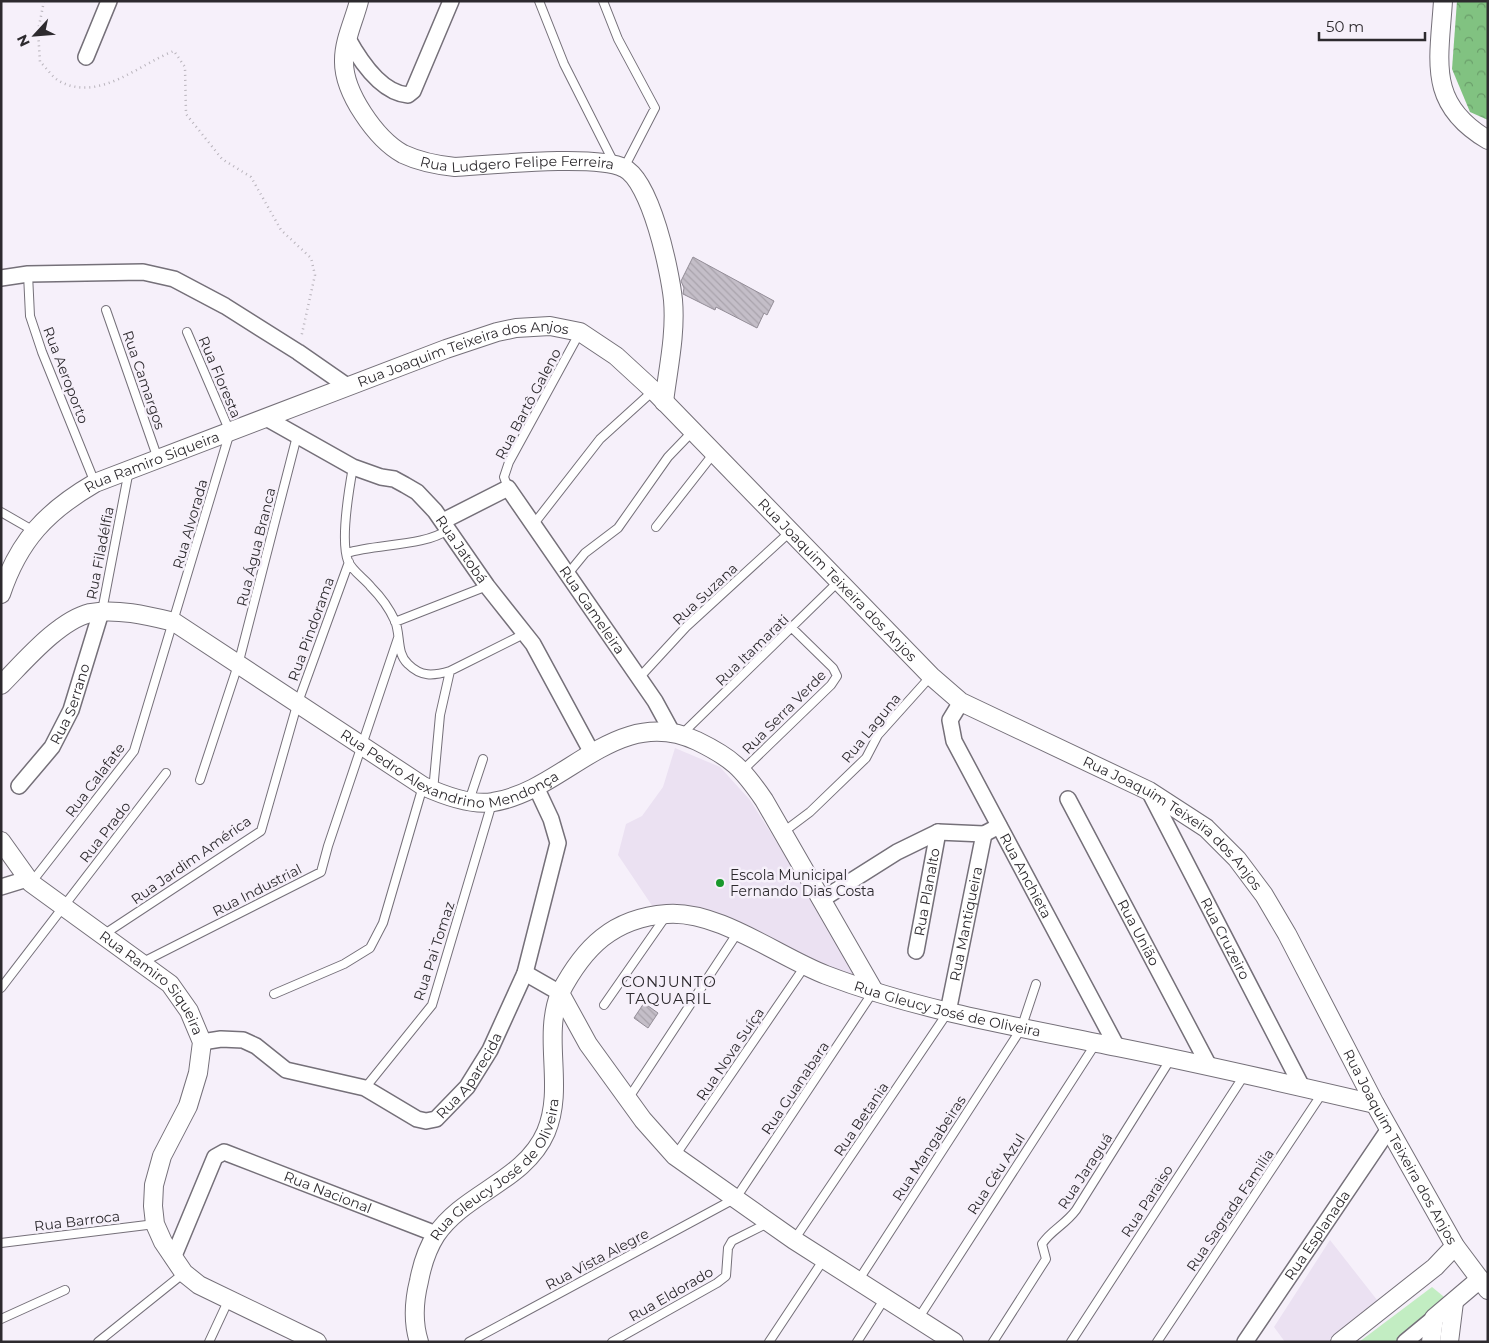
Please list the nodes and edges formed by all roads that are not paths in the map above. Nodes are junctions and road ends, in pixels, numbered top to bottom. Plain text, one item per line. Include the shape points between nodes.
1 (109, 1) edge
2 (360, 1) edge
3 (451, 1) edge
4 (539, 1) edge
5 (603, 1) edge
6 (1444, 1) edge
7 (347, 38) junction
8 (86, 57) dead end
9 (1488, 140) edge
10 (620, 167) junction
11 (28, 274) junction
12 (1, 278) edge
13 (106, 310) dead end
14 (187, 332) dead end
15 (580, 332) junction
16 (348, 386) junction
17 (659, 396) junction
18 (266, 418) junction
19 (693, 431) junction
20 (230, 432) junction
21 (297, 436) junction
22 (714, 453) junction
23 (158, 459) junction
24 (353, 467) junction
25 (130, 468) junction
26 (95, 482) junction
27 (508, 488) junction
28 (1, 512) edge
29 (533, 525) junction
30 (445, 526) junction
31 (656, 527) dead end
32 (792, 530) junction
33 (34, 531) junction
34 (347, 553) junction
35 (349, 562) junction
36 (567, 575) junction
37 (839, 581) junction
38 (486, 586) junction
39 (1, 594) edge
40 (101, 612) junction
41 (174, 622) junction
42 (396, 622) junction
43 (792, 628) junction
44 (524, 634) junction
45 (398, 638) junction
46 (238, 664) junction
47 (450, 671) junction
48 (931, 676) junction
49 (638, 679) junction
50 (1, 685) edge
51 (961, 702) junction
52 (297, 705) junction
53 (677, 735) junction
54 (362, 748) junction
55 (592, 753) junction
56 (483, 759) dead end
57 (743, 770) junction
58 (166, 773) dead end
59 (200, 780) dead end
60 (19, 786) dead end
61 (536, 787) junction
62 (428, 788) junction
63 (1149, 791) junction
64 (1068, 799) dead end
65 (469, 801) junction
66 (492, 802) junction
67 (999, 826) junction
68 (938, 832) junction
69 (782, 833) junction
70 (984, 834) junction
71 (1, 841) edge
72 (29, 881) junction
73 (1, 887) edge
74 (822, 900) junction
75 (64, 906) junction
76 (667, 914) junction
77 (738, 932) junction
78 (103, 935) junction
79 (916, 951) dead end
80 (141, 963) junction
81 (805, 966) junction
82 (525, 973) junction
83 (1036, 984) dead end
84 (1, 988) edge
85 (874, 991) junction
86 (560, 993) junction
87 (274, 994) dead end
88 (604, 1005) dead end
89 (948, 1012) junction
90 (1021, 1029) junction
91 (202, 1042) junction
92 (1096, 1044) junction
93 (1117, 1047) junction
94 (1170, 1060) junction
95 (1209, 1066) junction
96 (1245, 1074) junction
97 (1302, 1087) junction
98 (365, 1088) junction
99 (1323, 1092) junction
100 (628, 1099) junction
101 (1375, 1104) junction
102 (1389, 1129) junction
103 (675, 1156) junction
104 (736, 1198) junction
105 (770, 1222) junction
106 (155, 1224) junction
107 (436, 1234) junction
108 (794, 1240) junction
109 (1, 1243) edge
110 (1454, 1246) junction
111 (173, 1258) junction
112 (824, 1259) junction
113 (184, 1273) junction
114 (858, 1281) junction
115 (1484, 1284) edge
116 (65, 1290) dead end
117 (884, 1298) junction
118 (229, 1299) junction
119 (1454, 1302) junction
120 (1434, 1318) junction
121 (1, 1319) edge
122 (918, 1319) junction
123 (948, 1340) edge
124 (98, 1342) edge
125 (210, 1342) edge
126 (317, 1342) edge
127 (419, 1342) edge
128 (469, 1342) edge
129 (612, 1342) edge
130 (769, 1342) edge
131 (857, 1342) edge
132 (993, 1342) edge
133 (1071, 1342) edge
134 (1158, 1342) edge
135 (1245, 1342) edge
136 (1340, 1342) edge
137 (1405, 1342) edge
138 (1431, 1342) edge
139 (1449, 1342) edge

1 - 8 street
2 - 7 street, Rua Ludgero Felipe Ferreira
3 - 7 street via 413,91 408,95 399,94 385,85 355,52
4 - 10 lane via 564,64
5 - 10 lane via 618,39 655,108
6 - 9 street via 1440,73 1443,90 1454,113 1469,129
7 - 10 street, Rua Ludgero Felipe Ferreira via 344,63 359,107 381,136 403,154 434,165 455,167 586,162
10 - 17 street, Rua Ludgero Felipe Ferreira via 643,188 669,273 673,301 672,341
11 - 12 street, Rua Joaquim Teixeira dos Anjos
11 - 16 street, Rua Joaquim Teixeira dos Anjos via 142,272 174,279 205,294
11 - 26 lane, Rua Aeroporto via 30,316
13 - 23 lane, Rua Camargos
14 - 20 lane, Rua Floresta
15 - 16 street, Rua Joaquim Teixeira dos Anjos via 550,326 497,332
15 - 17 street, Rua Joaquim Teixeira dos Anjos via 616,356
15 - 27 lane, Rua Bartô Galeno via 509,462 504,477
16 - 18 street, Rua Ramiro Siqueira
17 - 19 street, Rua Joaquim Teixeira dos Anjos
17 - 29 lane via 600,439
18 - 20 street, Rua Ramiro Siqueira
18 - 21 street, Rua Jatobá
19 - 22 street, Rua Joaquim Teixeira dos Anjos
19 - 36 lane via 668,457 618,528 585,553
20 - 23 street, Rua Ramiro Siqueira
20 - 41 lane, Rua Alvorada
21 - 24 street, Rua Jatobá
21 - 46 lane, Rua Água Branca
22 - 31 lane
22 - 32 street, Rua Joaquim Teixeira dos Anjos
23 - 25 street, Rua Ramiro Siqueira
24 - 30 street, Rua Jatobá via 394,479 417,492
24 - 34 lane via 347,498
25 - 26 street, Rua Ramiro Siqueira
25 - 40 lane, Rua Filadélfia
26 - 33 street, Rua Ramiro Siqueira via 60,504
27 - 29 street, Rua Gameleira
27 - 30 street
28 - 33 lane
29 - 36 street, Rua Gameleira
30 - 34 lane via 440,535 424,540
30 - 38 street, Rua Jatobá
32 - 37 street, Rua Joaquim Teixeira dos Anjos
32 - 49 lane, Rua Suzana via 686,627
33 - 39 street, Rua Ramiro Siqueira via 15,558
34 - 35 lane
35 - 42 lane via 373,588
35 - 52 lane, Rua Pindorama
36 - 49 street, Rua Gameleira
37 - 43 lane, Rua Itamarati
37 - 48 street, Rua Joaquim Teixeira dos Anjos
38 - 42 lane
38 - 44 street, Rua Jatobá
40 - 41 street, Rua Pedro Alexandrino Mendonça
40 - 50 street, Rua Pedro Alexandrino Mendonça via 78,618 61,628
40 - 60 street, Rua Serrano via 71,710 52,747
41 - 46 street, Rua Pedro Alexandrino Mendonça
41 - 72 lane, Rua Calafate via 134,751
42 - 45 lane
43 - 53 lane, Rua Itamarati
43 - 57 lane, Rua Serra Verde via 833,668 837,676
44 - 47 lane
44 - 55 street, Rua Jatobá via 533,644
45 - 47 lane via 402,656 421,673 432,676
45 - 54 lane, Rua Industrial
46 - 52 street, Rua Pedro Alexandrino Mendonça
46 - 59 lane
47 - 62 lane
48 - 51 street, Rua Joaquim Teixeira dos Anjos
48 - 69 lane, Rua Laguna via 878,735 866,758 810,812
49 - 53 street, Rua Gameleira
51 - 63 street, Rua Joaquim Teixeira dos Anjos
51 - 67 street, Rua Anchieta via 950,720 952,736
52 - 54 street, Rua Pedro Alexandrino Mendonça
52 - 78 lane, Rua Jardim América via 261,831
53 - 55 street, Rua Pedro Alexandrino Mendonça via 630,734
53 - 57 street, Rua Pedro Alexandrino Mendonça via 722,753
54 - 62 street, Rua Pedro Alexandrino Mendonça
54 - 80 lane, Rua Industrial via 322,872
55 - 61 street, Rua Pedro Alexandrino Mendonça
56 - 65 lane
57 - 69 street, Rua Pedro Alexandrino Mendonça
58 - 75 lane, Rua Prado
61 - 66 street, Rua Pedro Alexandrino Mendonça
61 - 82 street, Rua Aparecida via 558,843
62 - 65 street, Rua Pedro Alexandrino Mendonça
62 - 87 lane via 383,923 370,948 344,964
63 - 97 street, Rua Cruzeiro
63 - 101 street, Rua Joaquim Teixeira dos Anjos via 1206,828 1237,859 1264,895
64 - 95 street, Rua União
65 - 66 street, Rua Pedro Alexandrino Mendonça
66 - 98 lane, Rua Pai Tomaz via 432,1005
67 - 70 street
67 - 93 street, Rua Anchieta
68 - 70 street
68 - 74 street via 897,852
68 - 79 street, Rua Planalto
69 - 74 street, Rua Pedro Alexandrino Mendonça
70 - 89 street, Rua Mantiqueira
71 - 72 street, Rua Ramiro Siqueira
72 - 73 street
72 - 75 street, Rua Ramiro Siqueira
74 - 85 street, Rua Pedro Alexandrino Mendonça
75 - 78 street, Rua Ramiro Siqueira
75 - 84 lane, Rua Prado
76 - 77 street, Rua Gleucy José de Oliveira via 699,917
76 - 86 street, Rua Gleucy José de Oliveira via 632,922 598,940 573,968
76 - 88 lane
77 - 81 street, Rua Gleucy José de Oliveira
77 - 100 lane
78 - 80 street, Rua Ramiro Siqueira
80 - 91 street, Rua Ramiro Siqueira via 175,990 189,1011
81 - 85 street, Rua Gleucy José de Oliveira
81 - 103 lane, Rua Nova Suíça
82 - 86 street
82 - 98 street, Rua Aparecida via 490,1050 468,1087 436,1119 417,1119
83 - 90 lane, Rua Mangabeiras
85 - 89 street, Rua Gleucy José de Oliveira
85 - 104 lane, Rua Guanabara
86 - 100 street via 588,1044
86 - 107 street, Rua Gleucy José de Oliveira via 552,1022 555,1082 553,1110 546,1132 537,1149 522,1164
89 - 90 street, Rua Gleucy José de Oliveira
89 - 108 lane, Rua Betania
90 - 92 street, Rua Gleucy José de Oliveira
90 - 114 lane, Rua Mangabeiras
91 - 98 street, Rua Aparecida via 243,1040 256,1046 286,1070
91 - 106 street, Rua Ramiro Siqueira via 194,1089 162,1156 154,1185
92 - 93 street, Rua Gleucy José de Oliveira
92 - 122 lane, Rua Céu Azul
93 - 94 street, Rua Gleucy José de Oliveira
94 - 95 street, Rua Gleucy José de Oliveira
94 - 132 lane, Rua Jaraguá via 1076,1210 1067,1222 1048,1234 1042,1244 1046,1259
95 - 96 street, Rua Gleucy José de Oliveira
96 - 97 street, Rua Gleucy José de Oliveira
96 - 133 lane, Rua Paraiso
97 - 99 street, Rua Gleucy José de Oliveira
99 - 101 street, Rua Gleucy José de Oliveira
99 - 134 lane, Rua Sagrada Familia
100 - 103 street
101 - 102 street, Rua Joaquim Teixeira dos Anjos
102 - 110 street, Rua Joaquim Teixeira dos Anjos
102 - 135 street, Rua Esplanada
103 - 104 street
104 - 105 street
104 - 128 lane, Rua Vista Alegre
105 - 108 street
105 - 129 lane, Rua Eldorado via 732,1241 728,1248 726,1276 717,1283
106 - 109 lane, Rua Barroca
106 - 111 street, Rua Ramiro Siqueira
107 - 111 street, Rua Nacional via 229,1154 220,1154 215,1157
107 - 127 street, Rua Gleucy José de Oliveira via 424,1260 416,1291 415,1318
108 - 112 street
110 - 115 street, Rua Joaquim Teixeira dos Anjos
110 - 136 street via 1436,1267
111 - 113 street, Rua Ramiro Siqueira
112 - 114 street
112 - 130 lane
113 - 118 street, Rua Ramiro Siqueira via 199,1285
113 - 124 lane
114 - 117 street
115 - 119 street
116 - 121 lane
117 - 122 street
117 - 131 lane
118 - 125 lane
118 - 126 street, Rua Ramiro Siqueira
119 - 120 street
119 - 139 street
120 - 137 street
120 - 138 street
122 - 123 street

